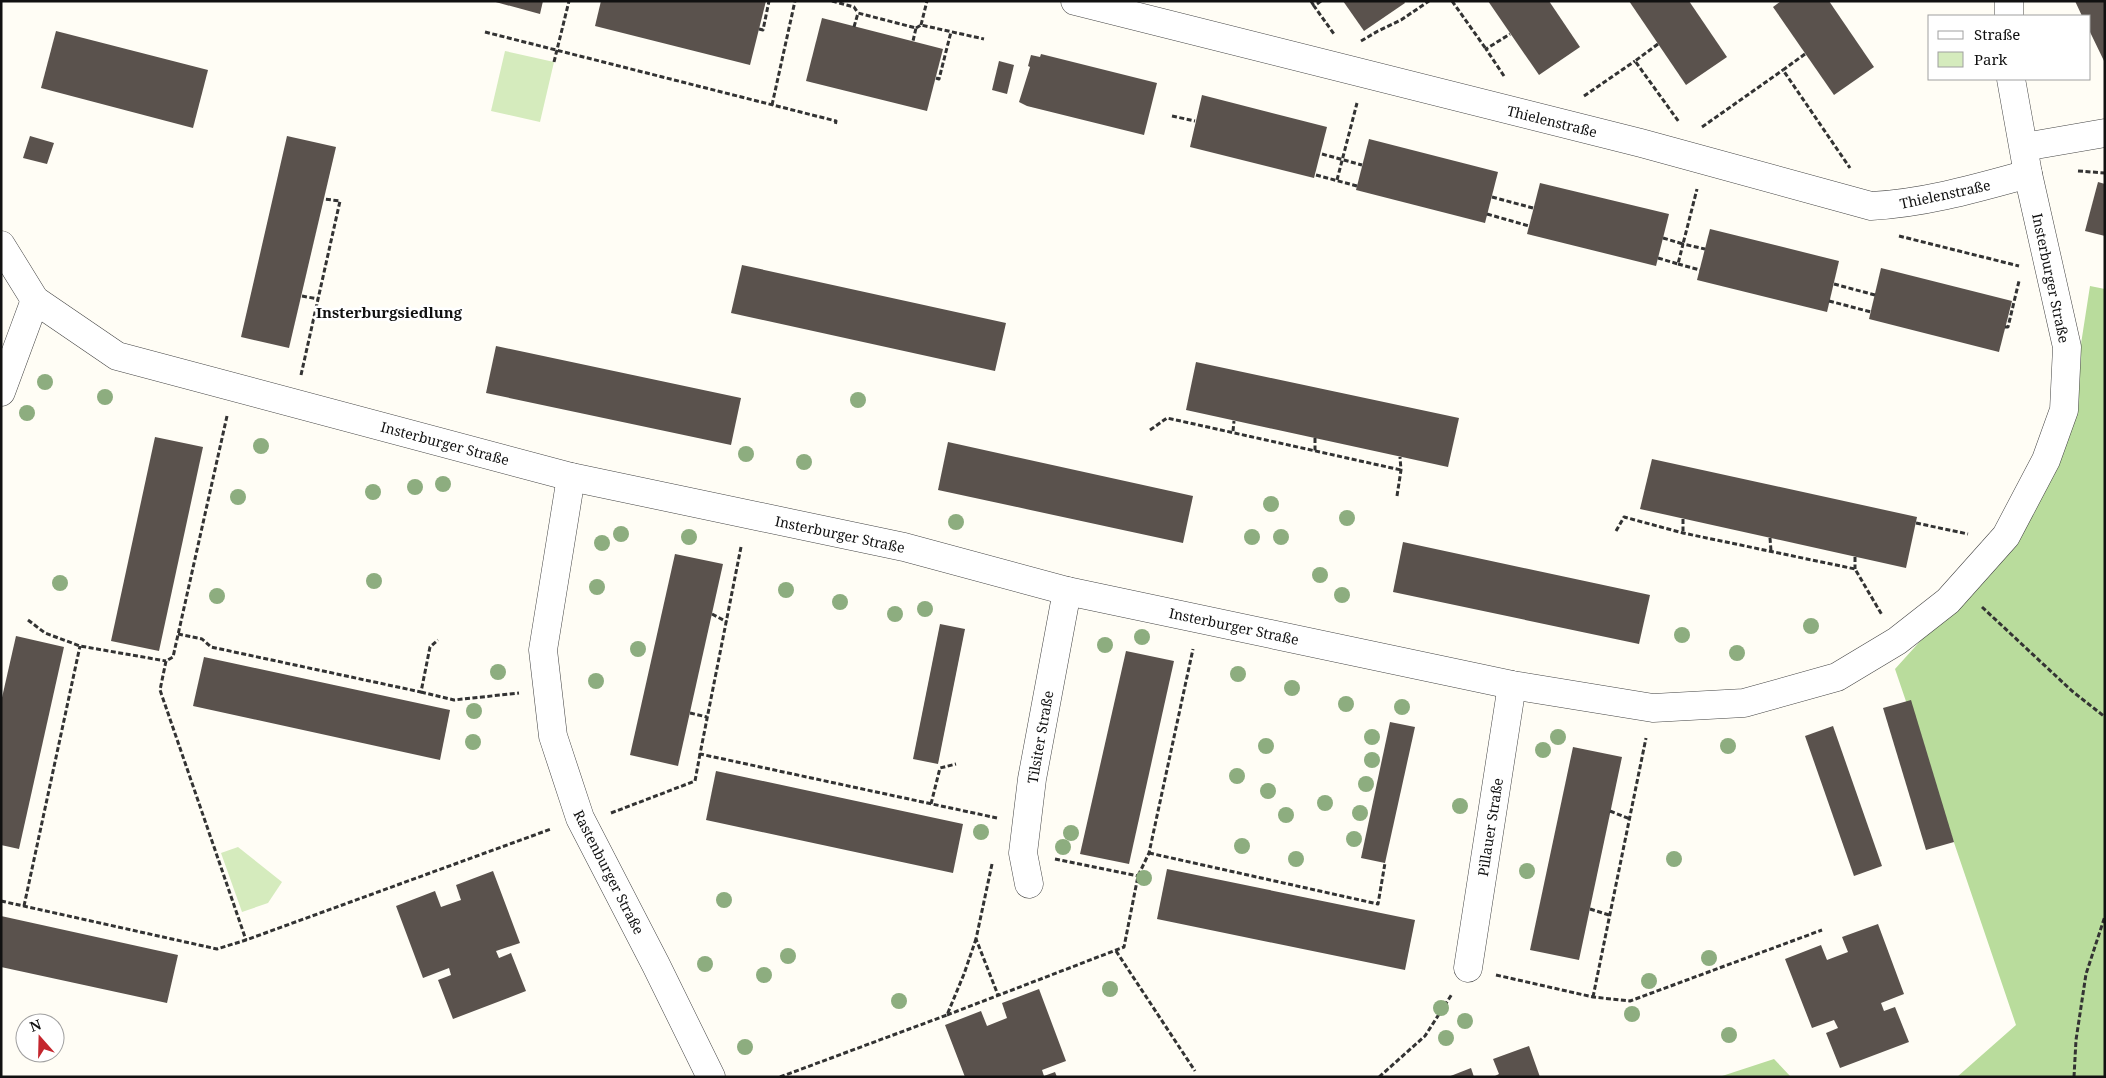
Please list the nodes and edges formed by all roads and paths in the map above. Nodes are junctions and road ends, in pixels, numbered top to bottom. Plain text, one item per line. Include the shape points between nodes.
1 (570, 1) edge
2 (769, 1) edge
3 (795, 1) edge
4 (832, 1) edge
5 (855, 1) edge
6 (928, 1) edge
7 (1075, 1) edge
8 (1311, 1) edge
9 (1321, 1) edge
10 (1429, 1) edge
11 (1452, 1) edge
12 (2010, 1) edge
13 (1314, 6) junction
14 (854, 7) junction
15 (858, 13) junction
16 (2009, 15) edge
17 (920, 25) junction
18 (854, 27) dead end
19 (916, 28) junction
20 (759, 29) dead end
21 (484, 32) dead end
22 (951, 32) junction
23 (1510, 34) dead end
24 (1335, 36) dead end
25 (984, 39) dead end
26 (913, 41) dead end
27 (1658, 44) dead end
28 (1354, 46) dead end
29 (557, 50) junction
30 (1486, 50) junction
31 (1805, 54) dead end
32 (1635, 61) junction
33 (554, 62) dead end
34 (1783, 70) junction
35 (936, 78) dead end
36 (1506, 80) dead end
37 (2011, 80) edge
38 (1582, 98) dead end
39 (1358, 100) dead end
40 (772, 105) junction
41 (1172, 116) dead end
42 (1195, 121) dead end
43 (835, 126) dead end
44 (1684, 129) dead end
45 (1697, 131) dead end
46 (2104, 132) edge
47 (2024, 147) junction
48 (1322, 154) dead end
49 (1342, 160) junction
50 (1362, 165) dead end
51 (2028, 174) junction
52 (1316, 175) dead end
53 (1855, 175) dead end
54 (1337, 180) junction
55 (1357, 186) dead end
56 (1698, 186) dead end
57 (1492, 197) dead end
58 (324, 199) dead end
59 (1533, 208) dead end
60 (1487, 214) dead end
61 (1529, 226) dead end
62 (1894, 235) dead end
63 (1663, 238) dead end
64 (1683, 244) junction
65 (1, 245) edge
66 (1705, 249) dead end
67 (1658, 258) dead end
68 (1678, 264) junction
69 (2023, 267) dead end
70 (1700, 270) dead end
71 (2021, 276) dead end
72 (1834, 284) dead end
73 (1875, 295) dead end
74 (302, 296) dead end
75 (318, 299) junction
76 (35, 300) junction
77 (1830, 301) dead end
78 (1871, 312) dead end
79 (2005, 326) dead end
80 (10, 339) edge
81 (299, 383) dead end
82 (234, 387) junction
83 (1, 392) edge
84 (1234, 421) dead end
85 (1150, 430) dead end
86 (1233, 431) junction
87 (1314, 438) dead end
88 (1315, 451) junction
89 (1400, 457) dead end
90 (1401, 470) junction
91 (571, 478) junction
92 (1397, 496) dead end
93 (1683, 519) dead end
94 (1916, 523) dead end
95 (1616, 531) dead end
96 (1683, 534) junction
97 (1974, 535) dead end
98 (1770, 538) dead end
99 (741, 547) dead end
100 (1771, 551) junction
101 (1855, 557) dead end
102 (1855, 569) junction
103 (1067, 591) junction
104 (1978, 603) dead end
105 (712, 614) dead end
106 (1200, 619) junction
107 (28, 620) dead end
108 (1884, 620) dead end
109 (727, 622) junction
110 (178, 634) junction
111 (438, 640) dead end
112 (80, 646) junction
113 (166, 661) junction
114 (1512, 685) junction
115 (548, 690) junction
116 (421, 692) junction
117 (1652, 708) junction
118 (690, 713) dead end
119 (707, 717) junction
120 (2105, 717) edge
121 (700, 754) junction
122 (956, 764) dead end
123 (931, 804) junction
124 (1610, 811) dead end
125 (591, 817) junction
126 (995, 818) dead end
127 (1630, 819) junction
128 (1023, 852) junction
129 (1148, 853) junction
130 (1386, 863) dead end
131 (1138, 876) junction
132 (1029, 884) dead end
133 (1, 902) edge
134 (24, 906) junction
135 (1590, 909) dead end
136 (1609, 915) junction
137 (2105, 916) edge
138 (1822, 930) dead end
139 (976, 939) junction
140 (246, 940) junction
141 (1116, 951) junction
142 (1468, 968) junction
143 (998, 995) junction
144 (1592, 997) junction
145 (947, 1015) junction
146 (1195, 1071) dead end
147 (711, 1077) edge
148 (780, 1077) edge
149 (1379, 1077) edge
150 (2074, 1077) edge

1 - 29 path
2 - 20 path via 763,30
3 - 40 path
4 - 14 path
5 - 14 path
6 - 17 path
7 - 51 street, Thielenstraße via 1872,206 1958,194
8 - 13 path
9 - 13 path
10 - 28 path
11 - 30 path
12 - 16 street
13 - 24 path
14 - 15 path
15 - 18 path
15 - 19 path
17 - 19 path
17 - 22 path
19 - 26 path
21 - 29 path
22 - 25 path
22 - 35 path via 939,79
23 - 30 path
27 - 32 path
29 - 33 path
29 - 40 path
30 - 36 path
31 - 34 path
32 - 38 path
32 - 44 path
34 - 45 path
34 - 53 path
37 - 47 street, Insterburger Straße
39 - 49 path
40 - 43 path via 836,121
41 - 42 path
46 - 47 street
47 - 51 street, Insterburger Straße
48 - 49 path
49 - 50 path
49 - 54 path
51 - 117 street, Insterburger Straße via 2067,347 2064,410 2046,460 2006,536 1948,601 1897,641 1837,677 1744,703
52 - 54 path
54 - 55 path
56 - 64 path
57 - 59 path
58 - 75 path via 340,201
60 - 61 path
62 - 69 path
63 - 64 path
64 - 66 path
64 - 68 path
65 - 76 street, Insterburger Straße
67 - 68 path
68 - 70 path
71 - 79 path via 2008,327
72 - 73 path
74 - 75 path
75 - 81 path
76 - 80 street
76 - 82 street, Insterburger Straße via 117,356
77 - 78 path
80 - 83 street
82 - 91 street, Insterburger Straße
82 - 110 path
84 - 86 path
85 - 86 path via 1167,418
86 - 88 path
87 - 88 path
88 - 90 path
89 - 90 path
90 - 92 path
91 - 103 street, Insterburger Straße via 904,547
91 - 115 street, Rastenburger Straße via 543,650
93 - 96 path
94 - 97 path
95 - 96 path via 1624,516
96 - 100 path
98 - 100 path
99 - 109 path
100 - 102 path
101 - 102 path
102 - 108 path
103 - 106 street, Insterburger Straße
103 - 128 street, Tilsiter Straße via 1032,780
104 - 120 path via 2072,691
105 - 109 path
106 - 114 street, Insterburger Straße
106 - 129 path
107 - 112 path via 45,633
109 - 119 path
110 - 113 path via 174,657
110 - 116 path via 202,639 211,646
111 - 116 path via 430,647
112 - 113 path
112 - 134 path
113 - 140 path via 160,690
114 - 117 street, Insterburger Straße
114 - 142 street, Pillauer Straße
115 - 116 path via 454,700
115 - 125 street, Rastenburger Straße via 553,736
117 - 127 path
118 - 119 path
119 - 121 path
121 - 123 path
121 - 125 path via 695,781
122 - 123 path via 940,768
123 - 126 path
124 - 127 path
125 - 140 path
125 - 147 street, Rastenburger Straße via 656,965
127 - 136 path
128 - 131 path
128 - 132 street, Tilsiter Straße
128 - 139 path via 996,845
129 - 130 path via 1378,904
129 - 131 path
131 - 141 path via 1124,947
133 - 134 path
134 - 140 path via 217,949
135 - 136 path
136 - 144 path
137 - 150 path via 2086,974
138 - 144 path via 1630,1002
139 - 143 path
139 - 145 path
141 - 143 path
141 - 146 path
142 - 144 path
142 - 149 path via 1425,1036
143 - 145 path
145 - 148 path

